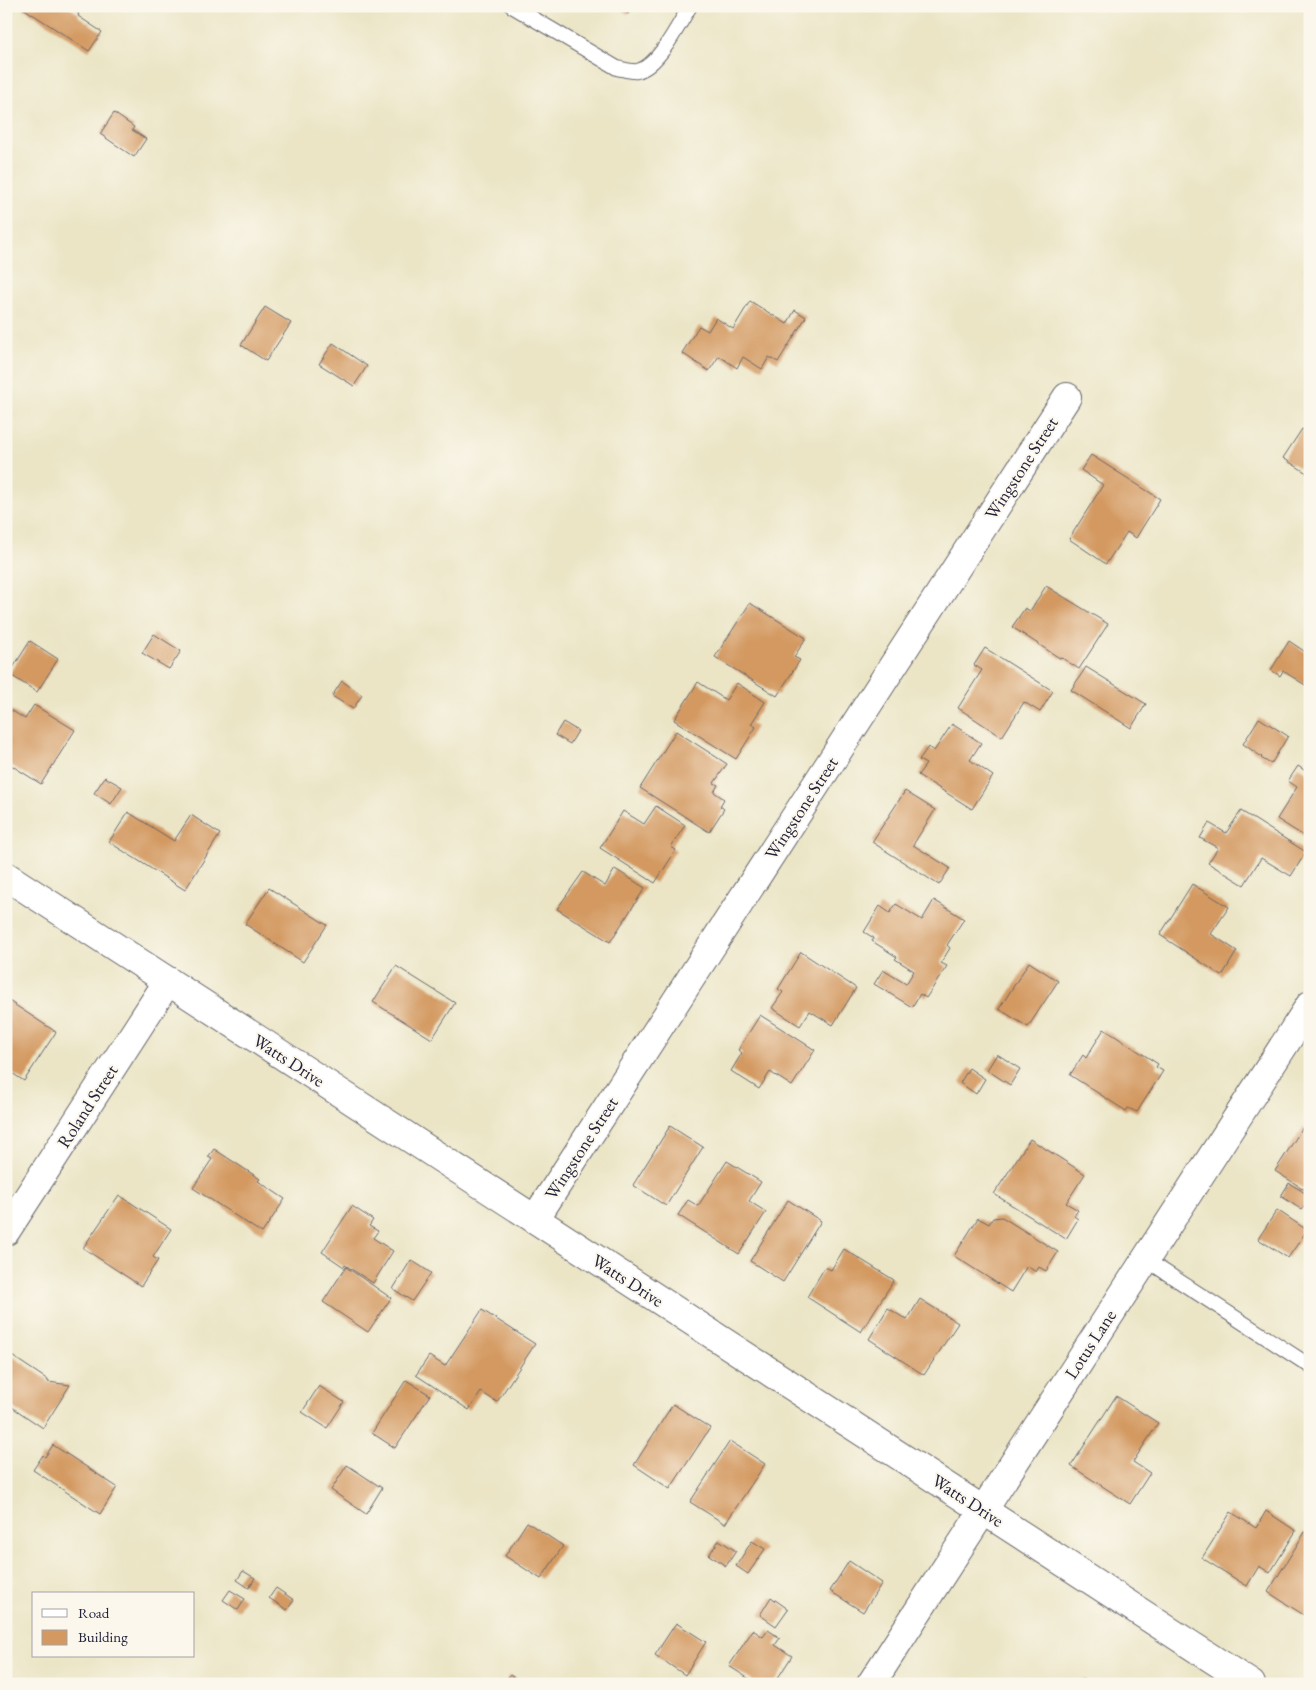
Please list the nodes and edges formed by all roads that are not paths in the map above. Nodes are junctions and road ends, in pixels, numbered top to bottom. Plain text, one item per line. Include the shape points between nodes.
1 (512, 6) edge
2 (690, 6) edge
3 (1067, 397) dead end
4 (6, 876) edge
5 (168, 981) junction
6 (1307, 1016) edge
7 (535, 1219) junction
8 (6, 1231) edge
9 (1145, 1259) junction
10 (1310, 1366) edge
11 (983, 1510) junction
12 (871, 1684) edge
13 (1251, 1684) edge

1 - 2 lane via 618,68 636,71 650,65 662,51
3 - 7 street, Wingstone Street
4 - 5 street, Watts Drive
5 - 7 street, Watts Drive
5 - 8 street, Roland Street
6 - 9 street, Lotus Lane
7 - 11 street, Watts Drive
9 - 10 lane
9 - 11 street, Lotus Lane
11 - 12 street, Lotus Lane
11 - 13 street, Watts Drive

